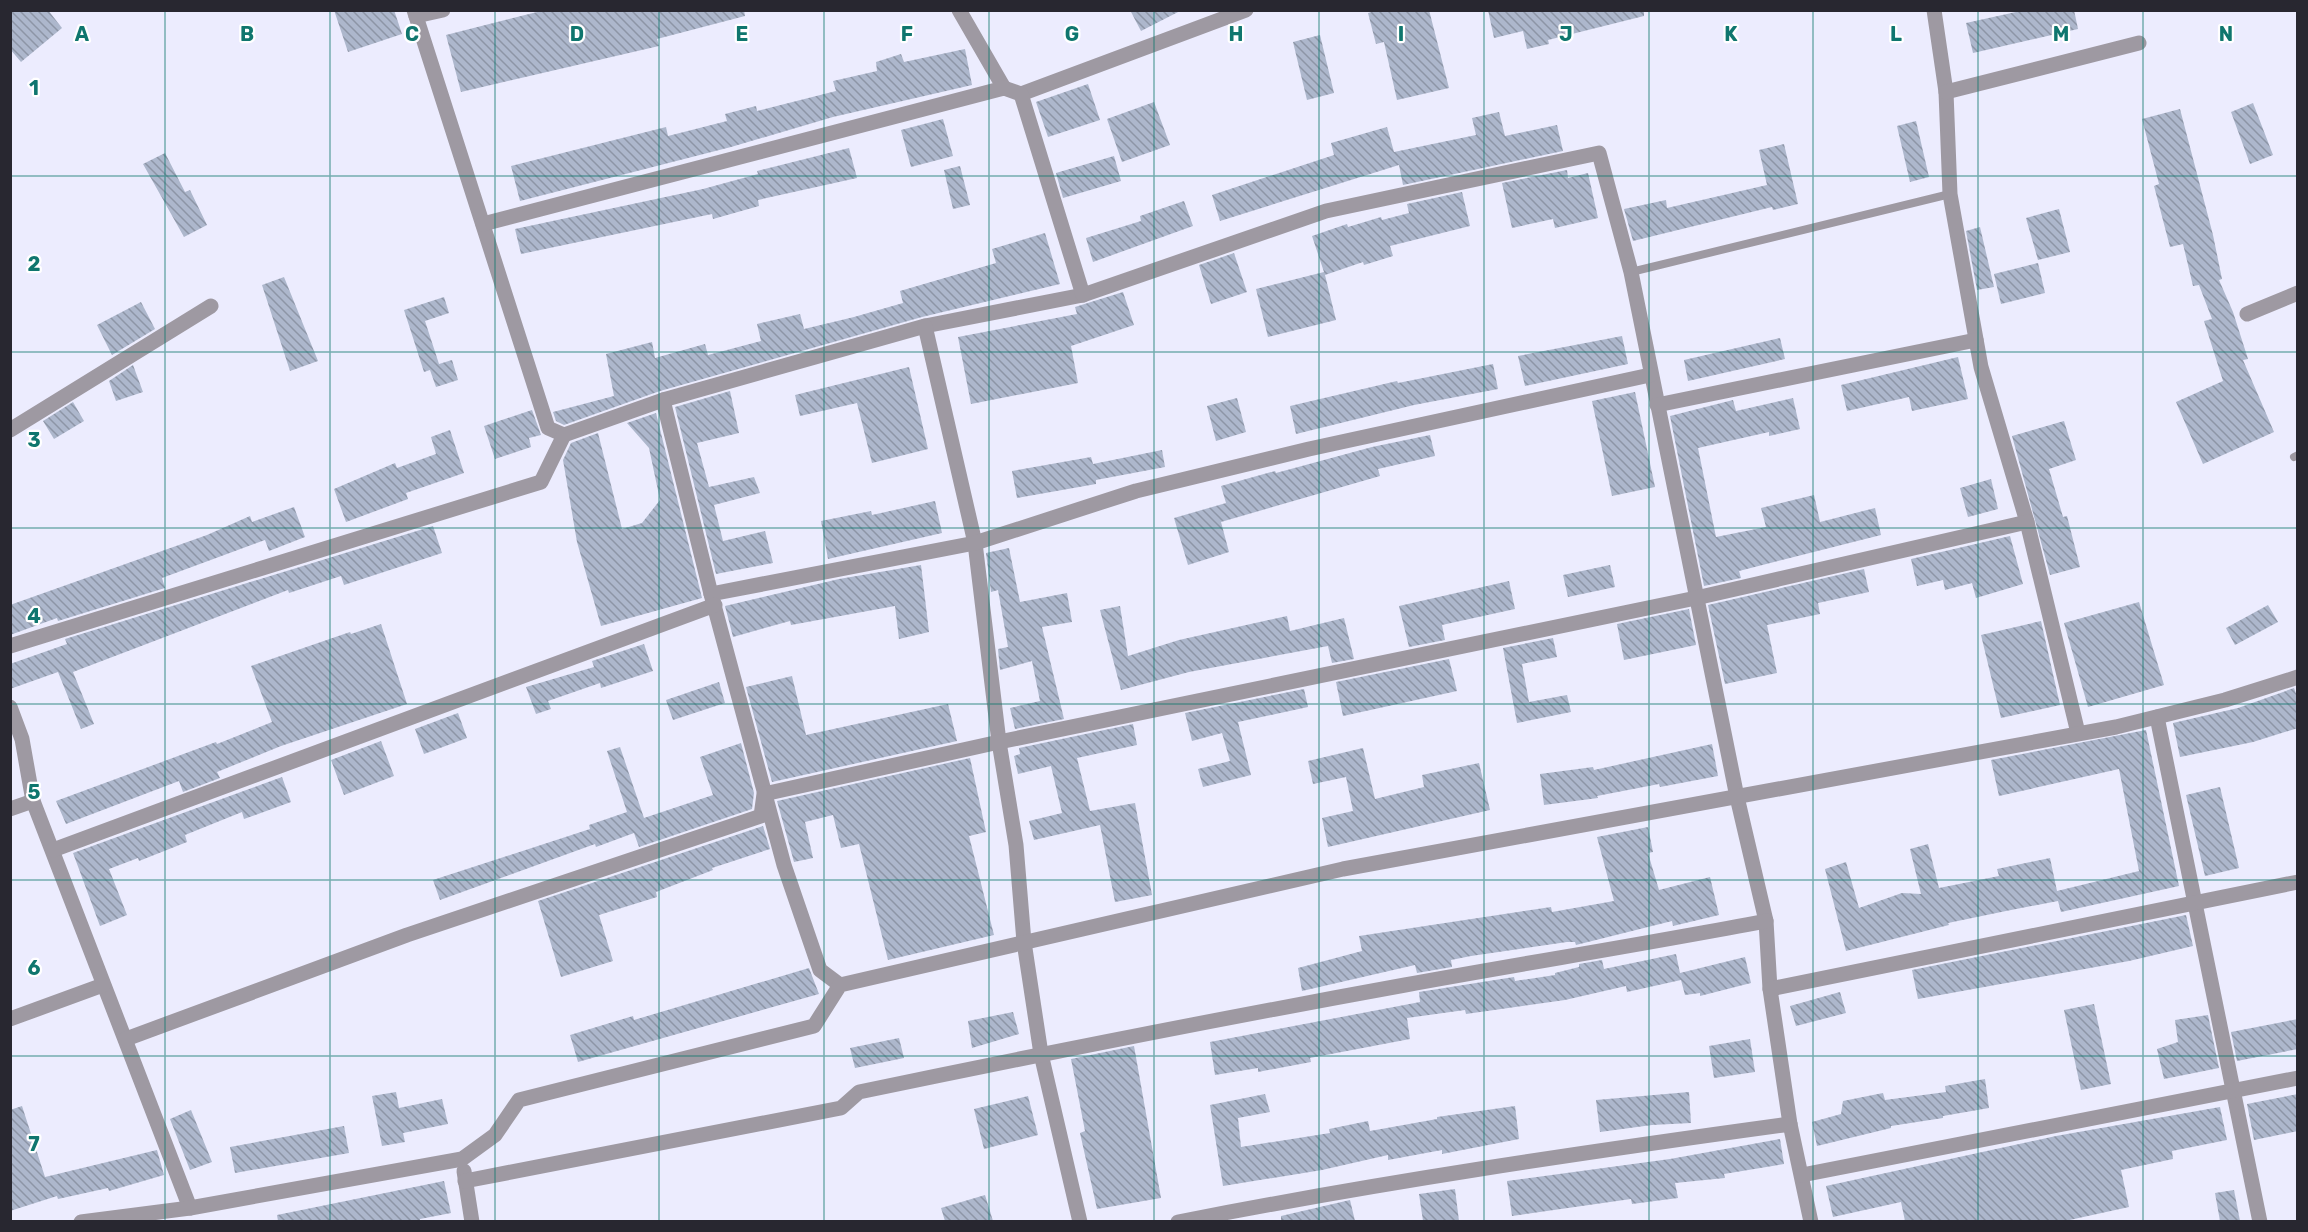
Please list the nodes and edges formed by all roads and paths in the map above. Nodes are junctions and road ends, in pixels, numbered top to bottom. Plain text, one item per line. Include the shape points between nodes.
1 (443, 10) edge
2 (959, 10) edge
3 (1246, 10) edge
4 (1934, 10) edge
5 (415, 13) edge
6 (2139, 42) dead end
7 (1004, 88) junction
8 (1946, 92) junction
9 (1022, 94) junction
10 (1950, 194) junction
11 (483, 224) junction
12 (1631, 272) junction
13 (2298, 294) edge
14 (1083, 295) junction
15 (211, 306) dead end
16 (2247, 314) dead end
17 (925, 326) junction
18 (1976, 340) junction
19 (1650, 375) junction
20 (663, 400) junction
21 (1657, 405) junction
22 (10, 430) edge
23 (564, 435) junction
24 (2027, 522) junction
25 (975, 543) junction
26 (1696, 598) junction
27 (713, 599) junction
28 (10, 646) edge
29 (2298, 677) edge
30 (10, 707) edge
31 (2157, 717) junction
32 (2078, 733) junction
33 (999, 742) junction
34 (764, 794) junction
35 (1737, 797) junction
36 (33, 801) junction
37 (10, 809) edge
38 (53, 850) junction
39 (2298, 882) edge
40 (2193, 902) junction
41 (1766, 921) junction
42 (1024, 942) junction
43 (103, 985) junction
44 (840, 985) junction
45 (1770, 989) junction
46 (10, 1019) edge
47 (126, 1039) junction
48 (1041, 1054) junction
49 (2298, 1078) edge
50 (2234, 1090) junction
51 (1790, 1124) junction
52 (462, 1159) junction
53 (1802, 1175) junction
54 (465, 1181) junction
55 (189, 1208) junction
56 (81, 1221) edge
57 (472, 1221) edge
58 (1080, 1221) edge
59 (1178, 1221) edge
60 (1811, 1221) edge
61 (2259, 1221) edge

1 - 5 street
2 - 7 street
3 - 9 street
4 - 8 street
5 - 11 street
6 - 8 street
7 - 9 street
7 - 11 street
8 - 10 street
9 - 14 street
10 - 12 lane
10 - 18 street
11 - 23 street via 548,428
12 - 14 street via 1599,153 1326,211
12 - 19 street
13 - 16 street
14 - 17 street
15 - 22 street
17 - 20 street
17 - 25 street
18 - 21 street
18 - 24 street
19 - 21 street
19 - 25 street via 1136,491
20 - 23 street
20 - 27 street
21 - 26 street
23 - 28 street via 541,482
24 - 26 street
24 - 32 street
25 - 27 street
25 - 33 street
26 - 33 street
26 - 35 street
27 - 34 street
27 - 38 street
29 - 31 street
30 - 36 street via 22,738
31 - 32 street
31 - 40 street
32 - 35 street
33 - 34 street
33 - 42 street via 1016,845
34 - 44 street via 820,969
34 - 47 street via 761,816 407,935
35 - 41 street
35 - 42 street via 1366,865
36 - 37 street
36 - 38 street
38 - 43 street
39 - 40 street
40 - 45 street
40 - 50 street
41 - 45 street
41 - 48 street
42 - 44 street
42 - 48 street
43 - 46 street
43 - 47 street
44 - 52 street via 814,1026 519,1100 495,1135
45 - 51 street
47 - 55 street
48 - 54 street via 859,1092 841,1108
48 - 58 street
49 - 50 street
50 - 53 street
50 - 61 street
51 - 53 street
51 - 59 street via 1341,1190
52 - 54 street
52 - 55 street
53 - 60 street
54 - 57 street
55 - 56 street

